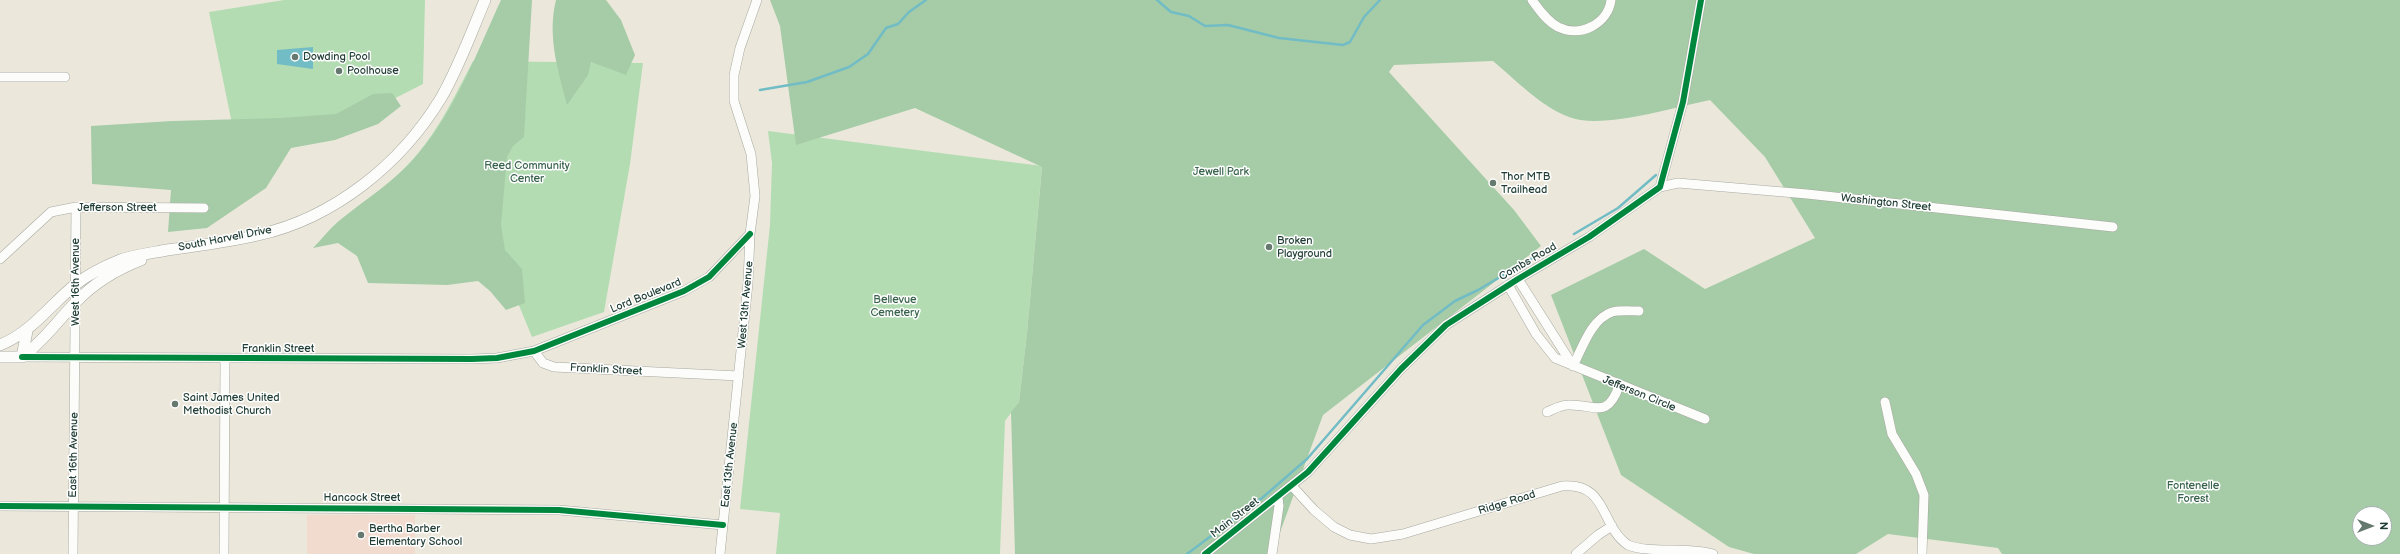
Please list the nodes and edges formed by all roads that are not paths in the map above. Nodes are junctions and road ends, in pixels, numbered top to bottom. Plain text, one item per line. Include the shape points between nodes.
1 (485, 0) edge
2 (757, 0) edge
3 (1532, 0) edge
4 (1611, 0) edge
5 (1701, 0) edge
6 (0, 77) edge
7 (65, 77) dead end
8 (1660, 187) junction
9 (76, 207) junction
10 (204, 208) dead end
11 (2113, 227) dead end
12 (750, 234) junction
13 (163, 251) junction
14 (0, 259) edge
15 (1518, 279) junction
16 (76, 284) junction
17 (1508, 285) junction
18 (76, 301) junction
19 (1639, 312) dead end
20 (27, 331) junction
21 (0, 346) edge
22 (534, 351) junction
23 (0, 357) edge
24 (22, 357) junction
25 (76, 357) junction
26 (225, 358) junction
27 (1573, 366) junction
28 (739, 376) junction
29 (1619, 386) junction
30 (1884, 402) dead end
31 (1548, 412) dead end
32 (1705, 420) dead end
33 (1292, 486) junction
34 (1278, 498) junction
35 (0, 506) edge
36 (73, 506) junction
37 (224, 508) junction
38 (723, 525) junction
39 (1612, 526) junction
40 (73, 554) edge
41 (224, 554) edge
42 (720, 554) edge
43 (1205, 554) edge
44 (1272, 554) edge
45 (1576, 554) edge
46 (1713, 554) edge
47 (1922, 554) edge

1 - 13 main road, South Harvell Drive via 451,80 428,118 397,156 365,184 334,204 278,229
2 - 12 street, West 13th Avenue via 738,55 733,86 736,114 753,165 755,196
3 - 4 street via 1550,22 1569,30 1583,30 1598,24 1608,13
5 - 8 street via 1683,102
6 - 7 street
8 - 11 street, Washington Street via 1678,183 1807,194
8 - 15 street, Combs Road via 1612,222
9 - 10 street, Jefferson Street
9 - 14 street, Jefferson Street via 51,212
9 - 16 street, West 16th Avenue
12 - 22 street, Lord Boulevard via 731,256 699,284
12 - 28 street, West 13th Avenue
13 - 16 main road, South Harvell Drive via 121,260
13 - 18 main road, South Harvell Drive via 116,272
15 - 17 street, Combs Road
15 - 27 street
16 - 18 street, West 16th Avenue
16 - 20 main road, South Harvell Drive
17 - 27 street, Jefferson Circle via 1546,350 1555,358
17 - 33 street, Combs Road via 1459,315 1431,338 1322,458
18 - 24 main road, South Harvell Drive via 45,337
18 - 25 street, West 16th Avenue
19 - 27 street via 1612,312 1597,321
20 - 21 main road, South Harvell Drive
20 - 24 main road
22 - 26 street, Franklin Street via 497,358 472,359
22 - 28 street, Franklin Street via 543,363 554,367
23 - 24 main road, Franklin Street
24 - 25 street, Franklin Street
25 - 26 street, Franklin Street
25 - 36 street, East 16th Avenue
26 - 37 street
27 - 29 street, Jefferson Circle
28 - 38 street, East 13th Avenue
29 - 31 street via 1608,406 1602,408 1568,405
29 - 32 street, Jefferson Circle
30 - 47 street via 1892,434 1916,474 1924,495
33 - 34 street, Combs Road
33 - 39 street, Ridge Road via 1334,527 1350,535 1371,539 1398,536 1569,485 1592,494
34 - 43 street, Main Street
34 - 44 street
35 - 36 street, Hancock Street
36 - 37 street, Hancock Street
36 - 40 street, East 16th Avenue
37 - 38 street, Hancock Street via 559,510
37 - 41 street
38 - 42 street, East 13th Avenue
39 - 45 street
39 - 46 street, Ridge Road via 1624,542 1638,550 1692,550

